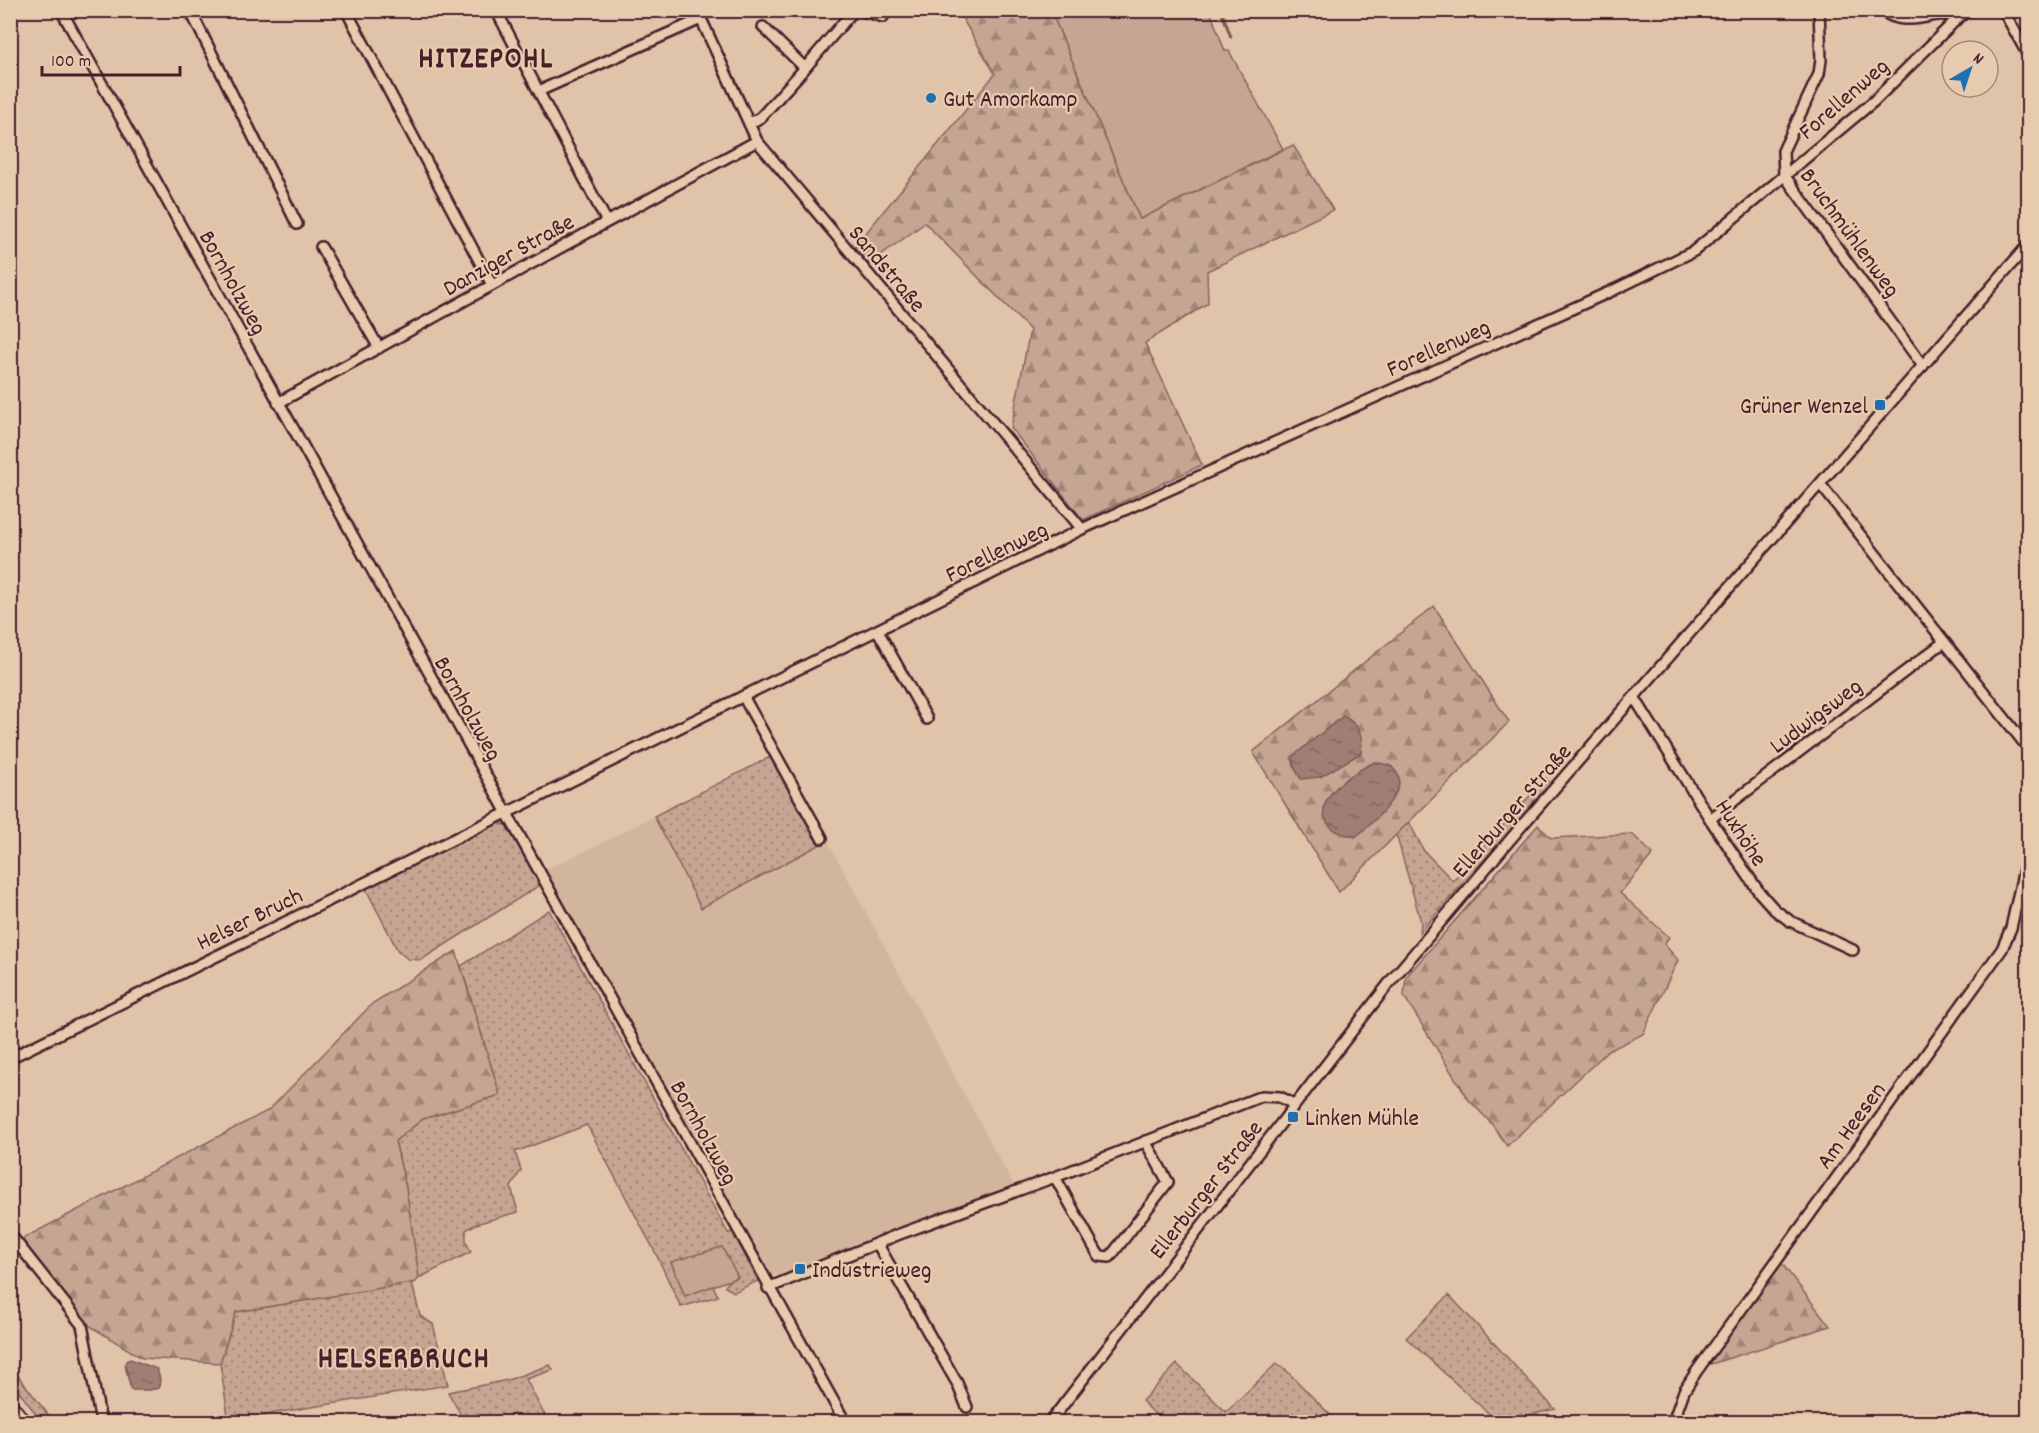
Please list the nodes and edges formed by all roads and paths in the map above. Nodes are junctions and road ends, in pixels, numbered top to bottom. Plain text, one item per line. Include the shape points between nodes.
1 (61, 10) edge
2 (190, 10) edge
3 (496, 10) edge
4 (854, 10) edge
5 (859, 10) edge
6 (1819, 10) edge
7 (1881, 10) edge
8 (1970, 10) edge
9 (2003, 10) edge
10 (348, 11) edge
11 (699, 15) edge
12 (883, 17) dead end
13 (1959, 17) junction
14 (763, 27) dead end
15 (2028, 55) edge
16 (805, 68) junction
17 (539, 91) junction
18 (749, 124) junction
19 (757, 141) junction
20 (1784, 175) junction
21 (607, 222) junction
22 (297, 224) dead end
23 (2028, 245) edge
24 (321, 247) dead end
25 (492, 285) junction
26 (379, 348) junction
27 (1923, 366) junction
28 (278, 403) junction
29 (1821, 485) junction
30 (1082, 529) junction
31 (878, 631) junction
32 (1944, 642) junction
33 (743, 696) junction
34 (1635, 697) junction
35 (927, 719) dead end
36 (2028, 748) edge
37 (505, 813) junction
38 (1710, 819) junction
39 (822, 838) dead end
40 (2028, 851) edge
41 (1853, 950) dead end
42 (10, 1058) edge
43 (1295, 1105) junction
44 (1145, 1141) junction
45 (1055, 1177) junction
46 (10, 1234) edge
47 (877, 1243) junction
48 (768, 1288) junction
49 (967, 1407) dead end
50 (10, 1409) edge
51 (1676, 1411) junction
52 (21, 1422) edge
53 (101, 1422) edge
54 (845, 1422) edge
55 (1050, 1422) edge
56 (1673, 1422) edge
57 (1683, 1422) edge

1 - 28 street, Bornholzweg
2 - 22 street
3 - 17 street
4 - 16 street
5 - 12 street
6 - 20 street, Bruchmühlenweg via 1819,74 1783,151
7 - 13 street via 1890,17 1910,21 1950,14
8 - 13 street, Forellenweg
9 - 15 street
10 - 25 street
11 - 17 street
11 - 18 street, Sandstraße
13 - 20 street, Forellenweg via 1874,101
14 - 16 street
16 - 18 street via 761,117
17 - 21 street
18 - 19 street, Sandstraße
19 - 21 street, Danziger Straße
19 - 30 street, Sandstraße
20 - 27 street, Bruchmühlenweg
20 - 30 street, Forellenweg via 1694,251 1677,260
21 - 25 street, Danziger Straße
23 - 27 street, Ellerburger Straße
24 - 26 street
25 - 26 street, Danziger Straße
26 - 28 street, Danziger Straße
27 - 29 street, Ellerburger Straße
28 - 37 street, Bornholzweg
29 - 32 street
29 - 34 street, Ellerburger Straße
30 - 31 street, Forellenweg
31 - 33 street, Forellenweg
31 - 35 street
32 - 36 street
32 - 38 street, Ludwigsweg
33 - 37 street, Forellenweg
33 - 39 street
34 - 38 street, Huxhöhe
34 - 43 street, Ellerburger Straße via 1438,923
37 - 42 street, Helser Bruch
37 - 48 street, Bornholzweg
38 - 41 street, Huxhöhe via 1775,910
40 - 51 street, Am Heesen via 2012,928 2002,949 1696,1372
43 - 44 street via 1280,1097 1262,1096
43 - 55 street, Ellerburger Straße
44 - 45 street
44 - 45 street via 1168,1182 1110,1257 1099,1256
45 - 47 street
46 - 53 street via 82,1325
47 - 48 street
47 - 49 street
48 - 54 street, Bornholzweg
50 - 52 highway
51 - 56 street, Am Heesen
51 - 57 street

